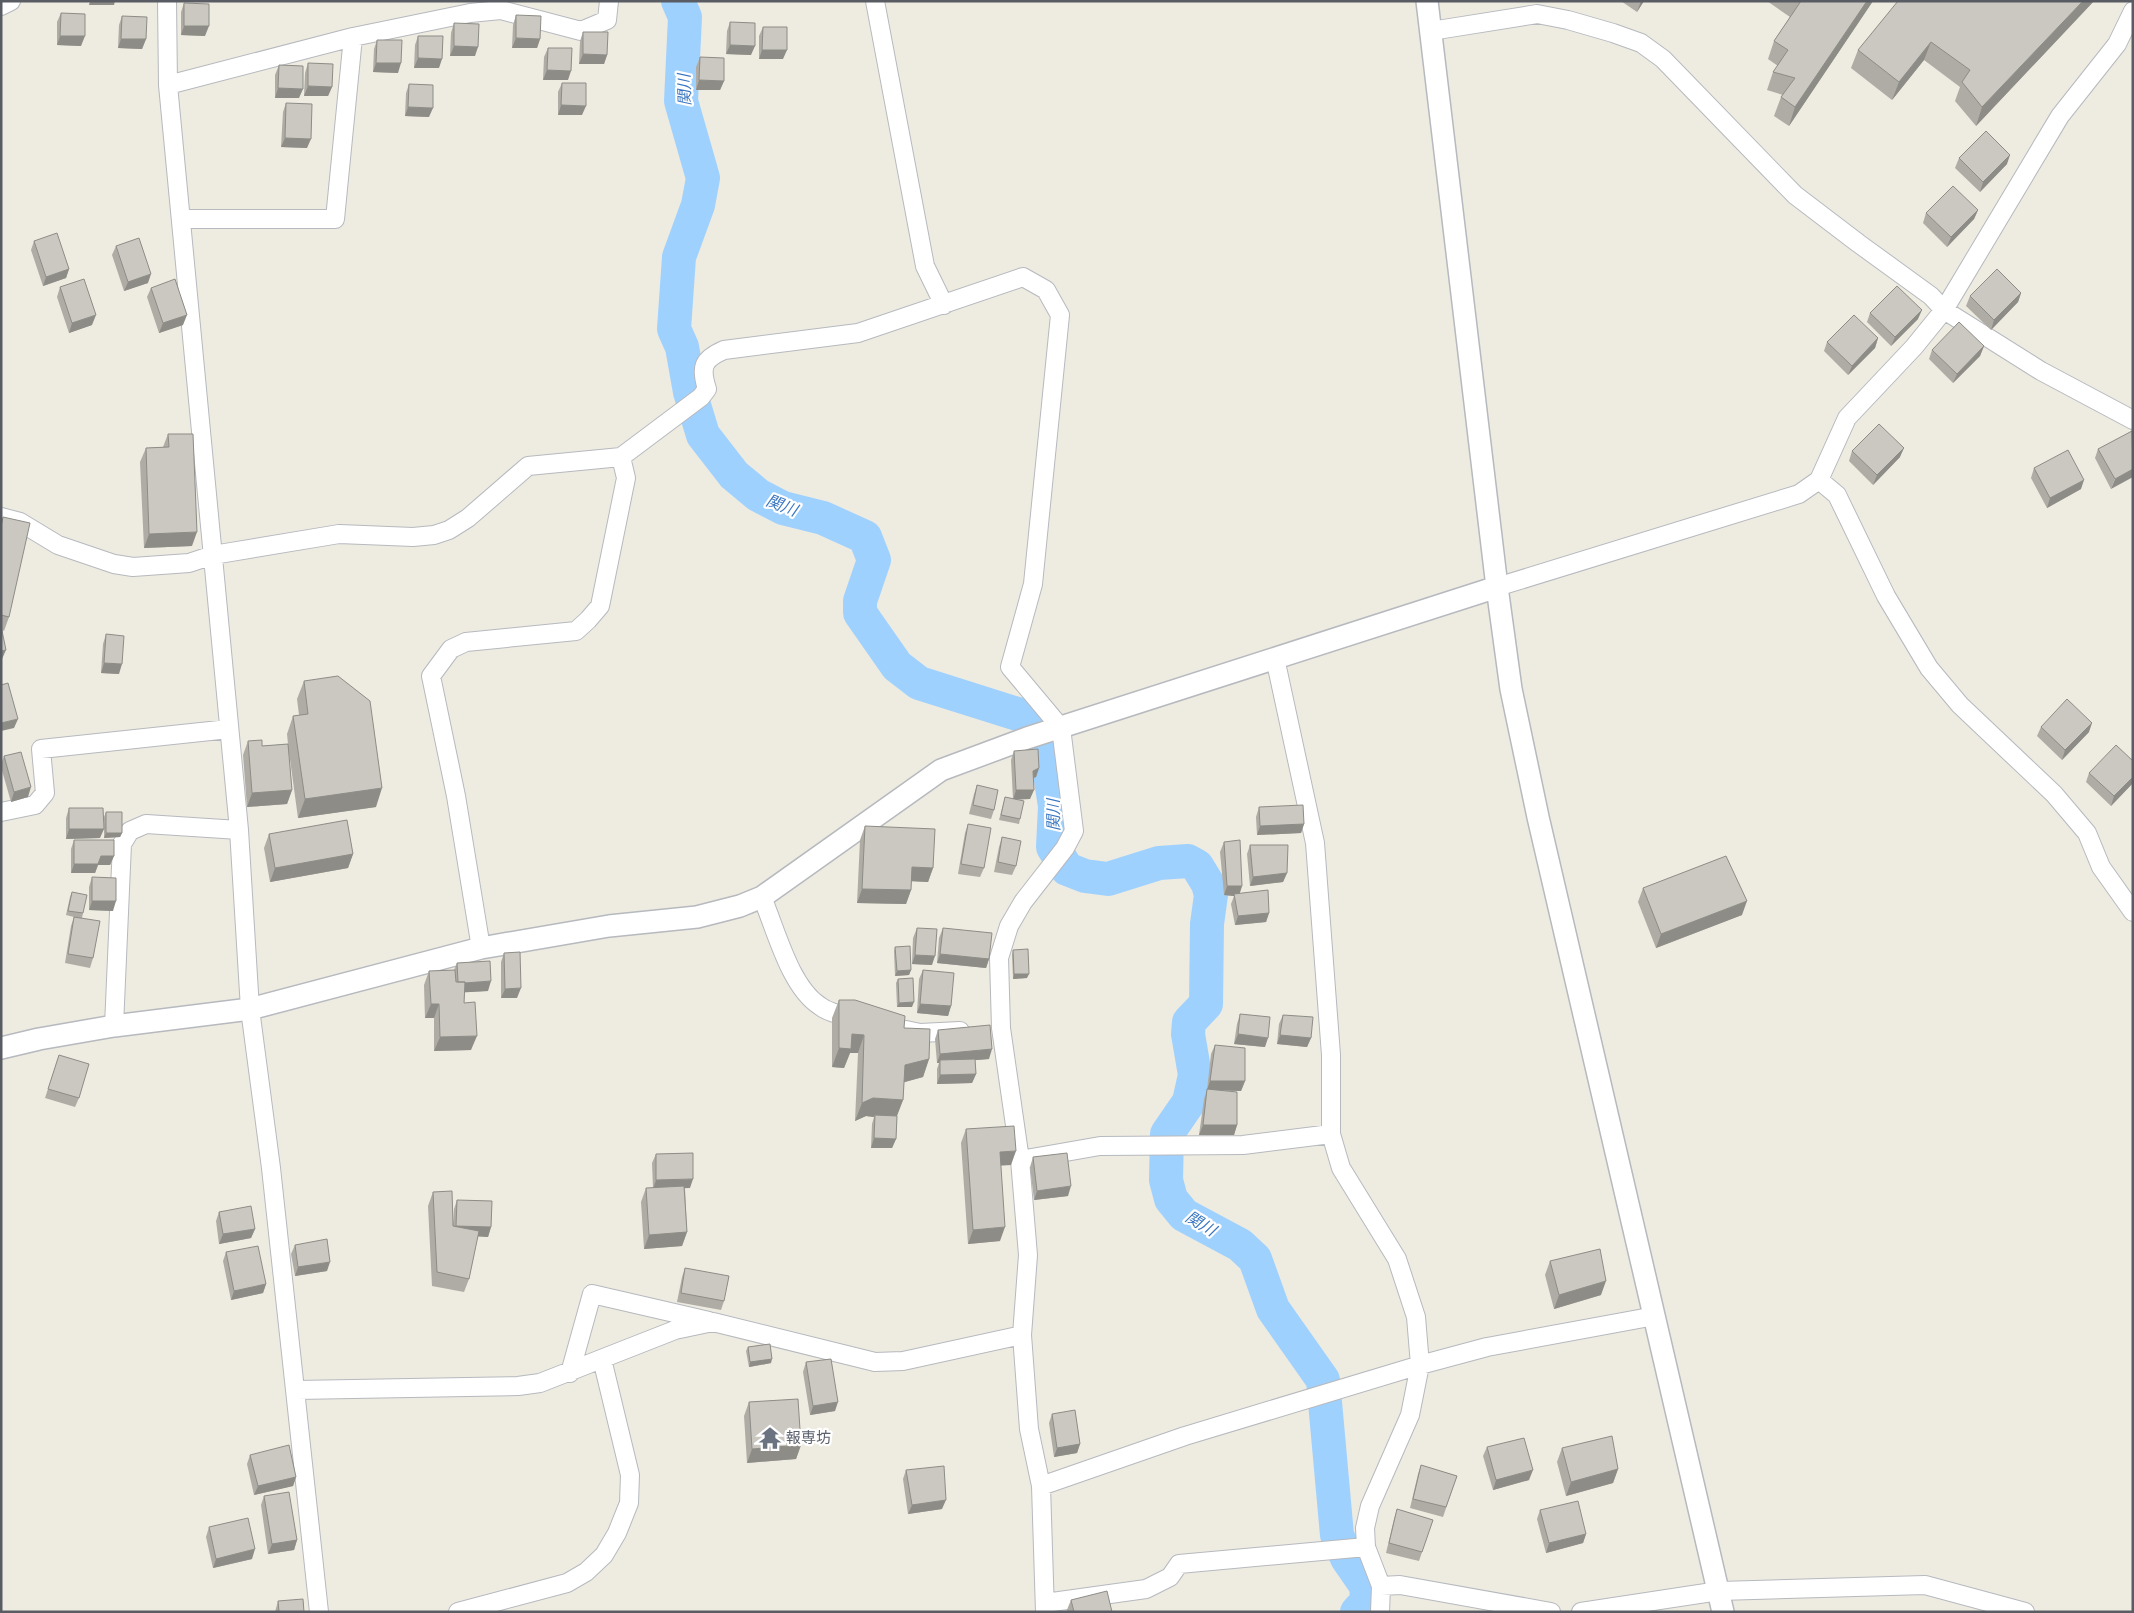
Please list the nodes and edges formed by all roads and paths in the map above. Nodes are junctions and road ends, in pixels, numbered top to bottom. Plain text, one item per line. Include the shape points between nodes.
1 (12, 1) edge
2 (167, 1) edge
3 (609, 1) edge
4 (876, 1) edge
5 (1427, 1) edge
6 (1, 6) edge
7 (2133, 11) edge
8 (1431, 31) junction
9 (353, 37) junction
10 (168, 85) junction
11 (181, 218) junction
12 (944, 305) junction
13 (1944, 310) junction
14 (2133, 420) edge
15 (620, 457) junction
16 (1820, 480) junction
17 (1, 517) edge
18 (213, 555) junction
19 (1497, 587) junction
20 (1275, 658) junction
21 (229, 730) junction
22 (1055, 730) junction
23 (1, 812) edge
24 (239, 830) junction
25 (762, 897) junction
26 (2133, 912) edge
27 (481, 948) junction
28 (250, 1009) junction
29 (873, 1022) edge
30 (114, 1026) junction
31 (892, 1026) edge
32 (1001, 1028) junction
33 (1, 1048) edge
34 (1331, 1134) junction
35 (1020, 1160) junction
36 (1655, 1316) junction
37 (713, 1322) junction
38 (1022, 1335) junction
39 (602, 1359) junction
40 (1420, 1365) junction
41 (570, 1373) junction
42 (296, 1390) junction
43 (1041, 1486) junction
44 (1358, 1547) junction
45 (1381, 1586) junction
46 (1719, 1591) junction
47 (1045, 1607) edge
48 (319, 1612) edge
49 (458, 1612) edge
50 (1380, 1612) edge
51 (1551, 1612) edge
52 (1581, 1612) edge
53 (1723, 1612) edge
54 (2025, 1612) edge

1 - 6 street
2 - 10 street
3 - 9 street via 607,20 581,31 502,10
4 - 12 street via 925,266
5 - 8 street
7 - 13 street via 2117,44 2060,116
8 - 13 street via 1536,14 1568,20 1640,43 1663,59 1795,195 1931,296
8 - 19 street
9 - 10 street
9 - 11 street via 335,219
10 - 11 street
11 - 18 street
12 - 15 street via 858,333 724,350 712,356 704,366 706,390 701,397
12 - 22 street via 1023,277 1046,290 1060,314 1033,584 1010,667
13 - 14 street via 2040,371
13 - 16 street via 1847,418
15 - 18 street via 528,466 468,518 434,535 339,534
15 - 27 street via 626,478 600,606 576,631 466,642 451,649 431,676 456,796
16 - 19 street via 1799,494
16 - 26 street via 1837,495 1886,596 1929,668 1960,705 2054,794 2087,833 2101,867
17 - 18 street via 20,522 58,545 114,564 133,567 189,563
18 - 21 street
19 - 20 street
19 - 36 street via 1511,689 1536,808
20 - 22 street
20 - 34 street via 1315,843 1331,1055
21 - 23 street via 41,749 45,793 35,805
21 - 24 street
22 - 25 street via 940,770
22 - 32 street via 1074,830 1009,926 1000,958
24 - 28 street
24 - 30 street via 146,824 130,831 122,844
25 - 27 street via 697,917 609,926
25 - 29 street via 801,990 828,1011
27 - 28 street
28 - 30 street
28 - 42 street
30 - 33 street
31 - 32 street via 920,1033
32 - 35 street
34 - 35 street via 1243,1144 1100,1146
34 - 40 street via 1341,1168 1397,1259 1416,1317
35 - 38 street via 1028,1255
36 - 40 street via 1487,1348
36 - 46 street
37 - 38 street via 875,1362 902,1361
37 - 39 street via 675,1330
37 - 41 street via 592,1294
38 - 43 street via 1029,1428
39 - 41 street
39 - 49 street via 630,1475 629,1503 613,1540 604,1555 586,1572 567,1583
40 - 43 street via 1185,1436
40 - 44 street via 1410,1416 1370,1506
41 - 42 street via 518,1386
42 - 48 street
43 - 47 street
44 - 45 street
44 - 47 street via 1179,1564 1170,1577 1146,1589
45 - 50 street
45 - 51 street via 1400,1585
46 - 52 street
46 - 53 street
46 - 54 street via 1925,1585

